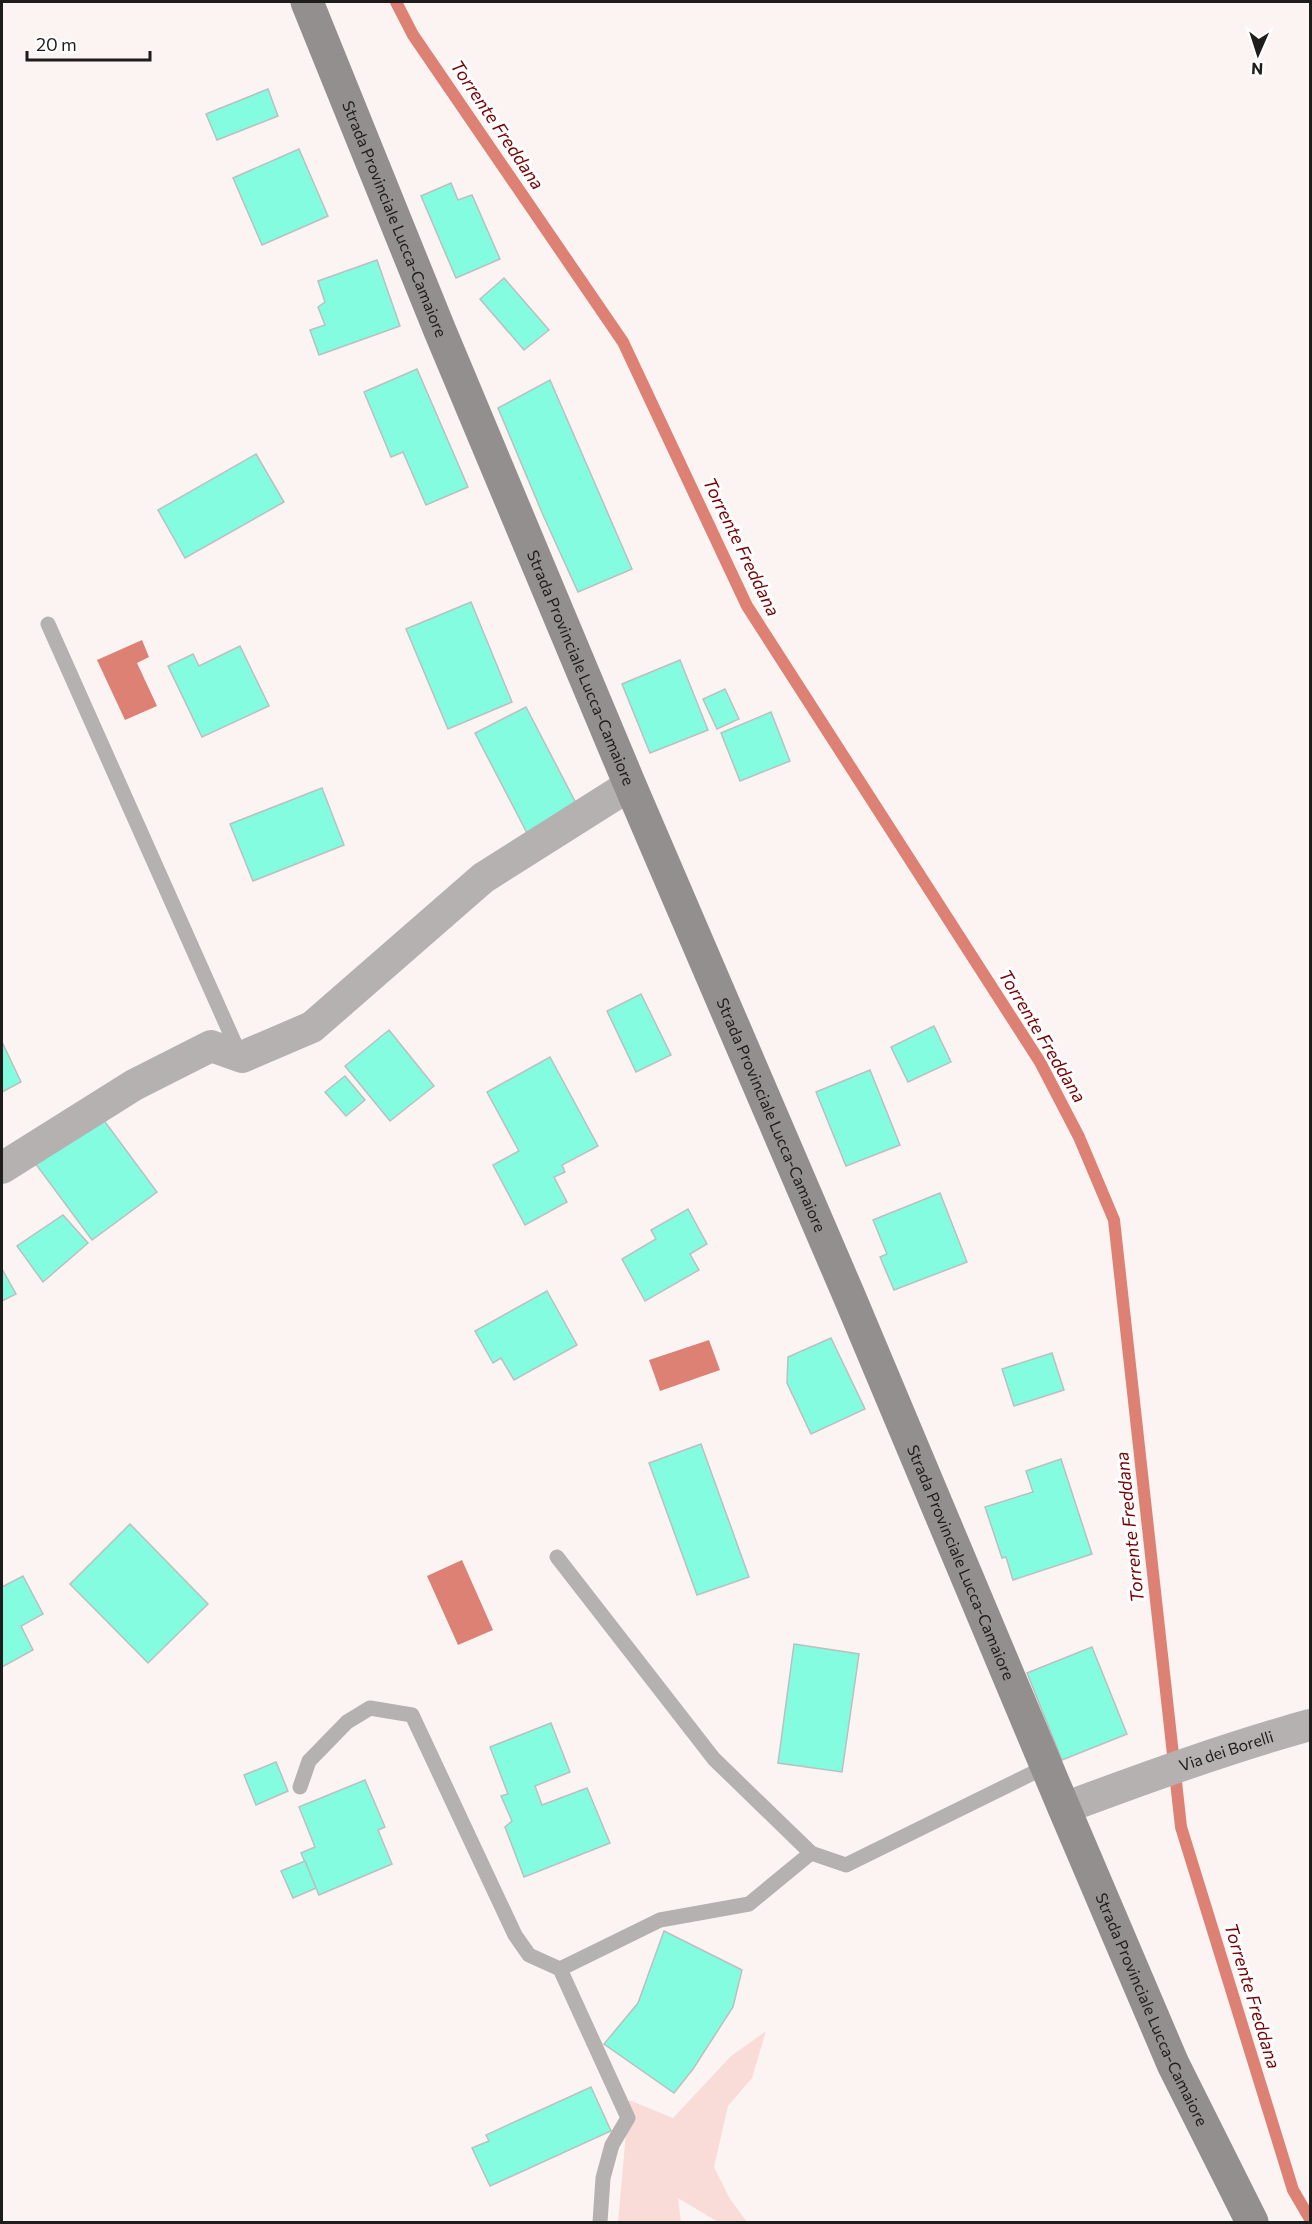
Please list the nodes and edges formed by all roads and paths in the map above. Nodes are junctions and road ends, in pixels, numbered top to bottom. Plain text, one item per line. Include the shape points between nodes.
1 (307, 2) edge
2 (48, 624) dead end
3 (630, 785) junction
4 (242, 1057) junction
5 (2, 1168) edge
6 (557, 1557) dead end
7 (1311, 1725) edge
8 (1047, 1766) junction
9 (300, 1787) dead end
10 (1064, 1808) junction
11 (811, 1853) junction
12 (560, 1968) junction
13 (600, 2223) edge
14 (1252, 2223) edge

1 - 3 main road, Strada Provinciale Lucca-Camaiore
2 - 4 lane
3 - 4 street via 483,878 312,1028
3 - 8 main road, Strada Provinciale Lucca-Camaiore
4 - 5 street via 211,1046 134,1085
6 - 11 lane via 714,1759
7 - 10 street, Via dei Borelli
8 - 10 main road, Strada Provinciale Lucca-Camaiore
8 - 11 lane via 846,1865
9 - 12 lane via 309,1761 347,1722 370,1708 412,1715 515,1935 529,1955
10 - 14 main road, Strada Provinciale Lucca-Camaiore via 1173,2064
11 - 12 lane via 749,1904 660,1920
12 - 13 lane via 628,2118 612,2145 603,2178

